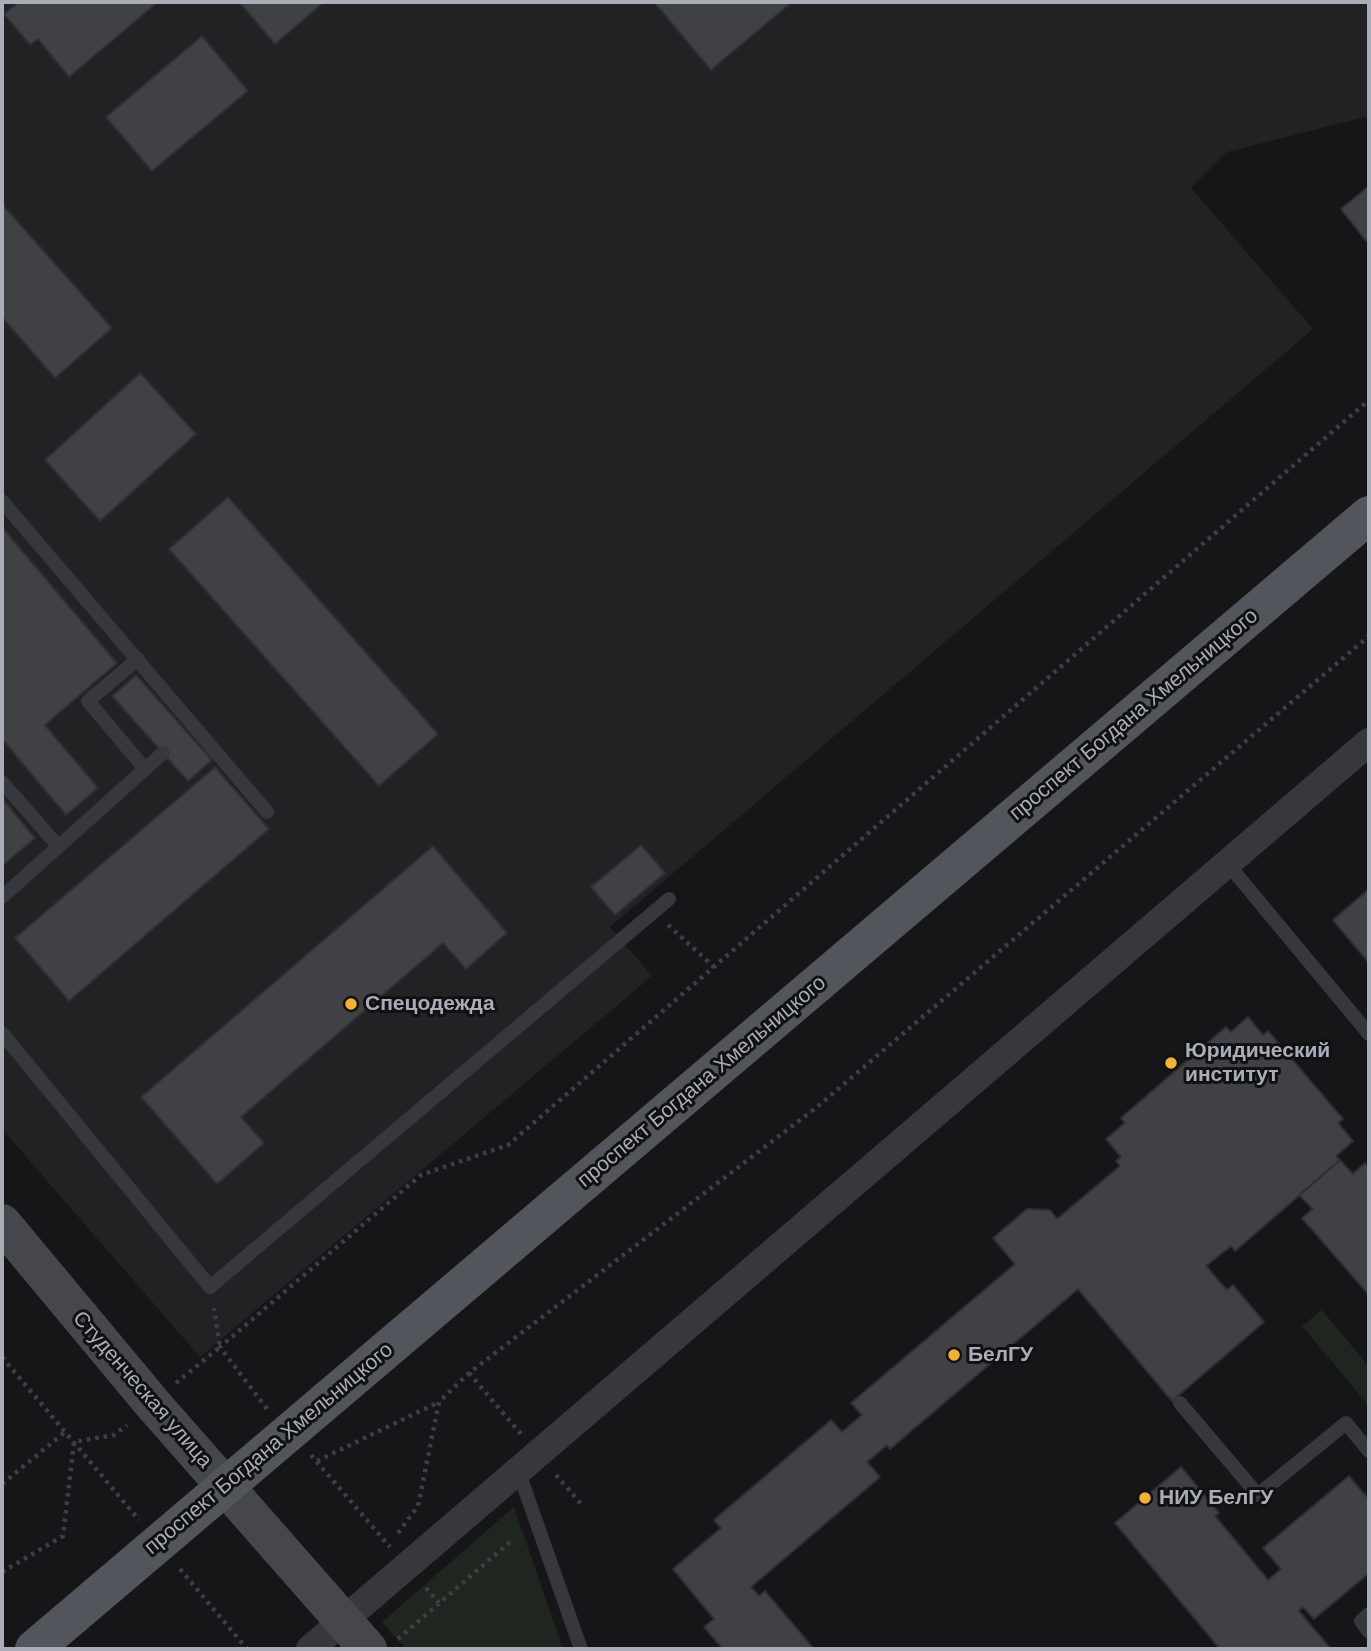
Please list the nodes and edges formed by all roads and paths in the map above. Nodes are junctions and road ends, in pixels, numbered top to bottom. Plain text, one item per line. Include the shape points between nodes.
1 (1369, 400) edge
2 (2, 501) edge
3 (1369, 515) edge
4 (1369, 636) edge
5 (138, 659) junction
6 (1369, 742) edge
7 (163, 752) dead end
8 (145, 769) junction
9 (2, 782) edge
10 (267, 812) dead end
11 (58, 846) junction
12 (1227, 863) junction
13 (2, 897) edge
14 (669, 899) dead end
15 (654, 912) junction
16 (714, 967) junction
17 (1367, 1027) edge
18 (2, 1033) edge
19 (2, 1223) edge
20 (2, 1357) edge
21 (439, 1402) junction
22 (1180, 1403) dead end
23 (65, 1432) junction
24 (287, 1434) junction
25 (74, 1442) junction
26 (1369, 1451) edge
27 (317, 1461) junction
28 (518, 1470) junction
29 (2, 1484) edge
30 (226, 1487) junction
31 (510, 1541) dead end
32 (159, 1543) junction
33 (398, 1555) junction
34 (2, 1572) edge
35 (439, 1603) junction
36 (1369, 1614) edge
37 (1369, 1632) edge
38 (369, 1637) edge
39 (34, 1649) edge
40 (247, 1649) edge
41 (310, 1649) edge
42 (581, 1649) edge

1 - 16 path
2 - 5 lane
3 - 24 main road, проспект Богдана Хмельницкого
4 - 21 path via 817,1107 475,1367
5 - 8 lane via 88,701
5 - 10 lane via 191,729
6 - 12 street
7 - 8 lane
8 - 11 lane
9 - 11 lane
11 - 13 lane
12 - 17 lane
12 - 28 street
14 - 15 lane
15 - 16 path
15 - 18 lane via 210,1287
16 - 24 path via 508,1145 421,1175 220,1347
19 - 30 main road, Студенческая улица
20 - 23 path
21 - 27 path
21 - 33 path via 418,1506
22 - 26 lane via 1258,1495 1346,1423
23 - 25 path
23 - 29 path
24 - 27 path
24 - 30 main road, проспект Богдана Хмельницкого
25 - 32 path
25 - 34 path via 63,1536
27 - 33 path
28 - 33 street
28 - 42 lane
30 - 32 main road, проспект Богдана Хмельницкого
30 - 38 main road, Студенческая улица
31 - 35 path
32 - 39 main road, проспект Богдана Хмельницкого
32 - 40 path
33 - 35 path
33 - 38 street
35 - 38 path
36 - 37 lane via 1361,1622
38 - 41 street

